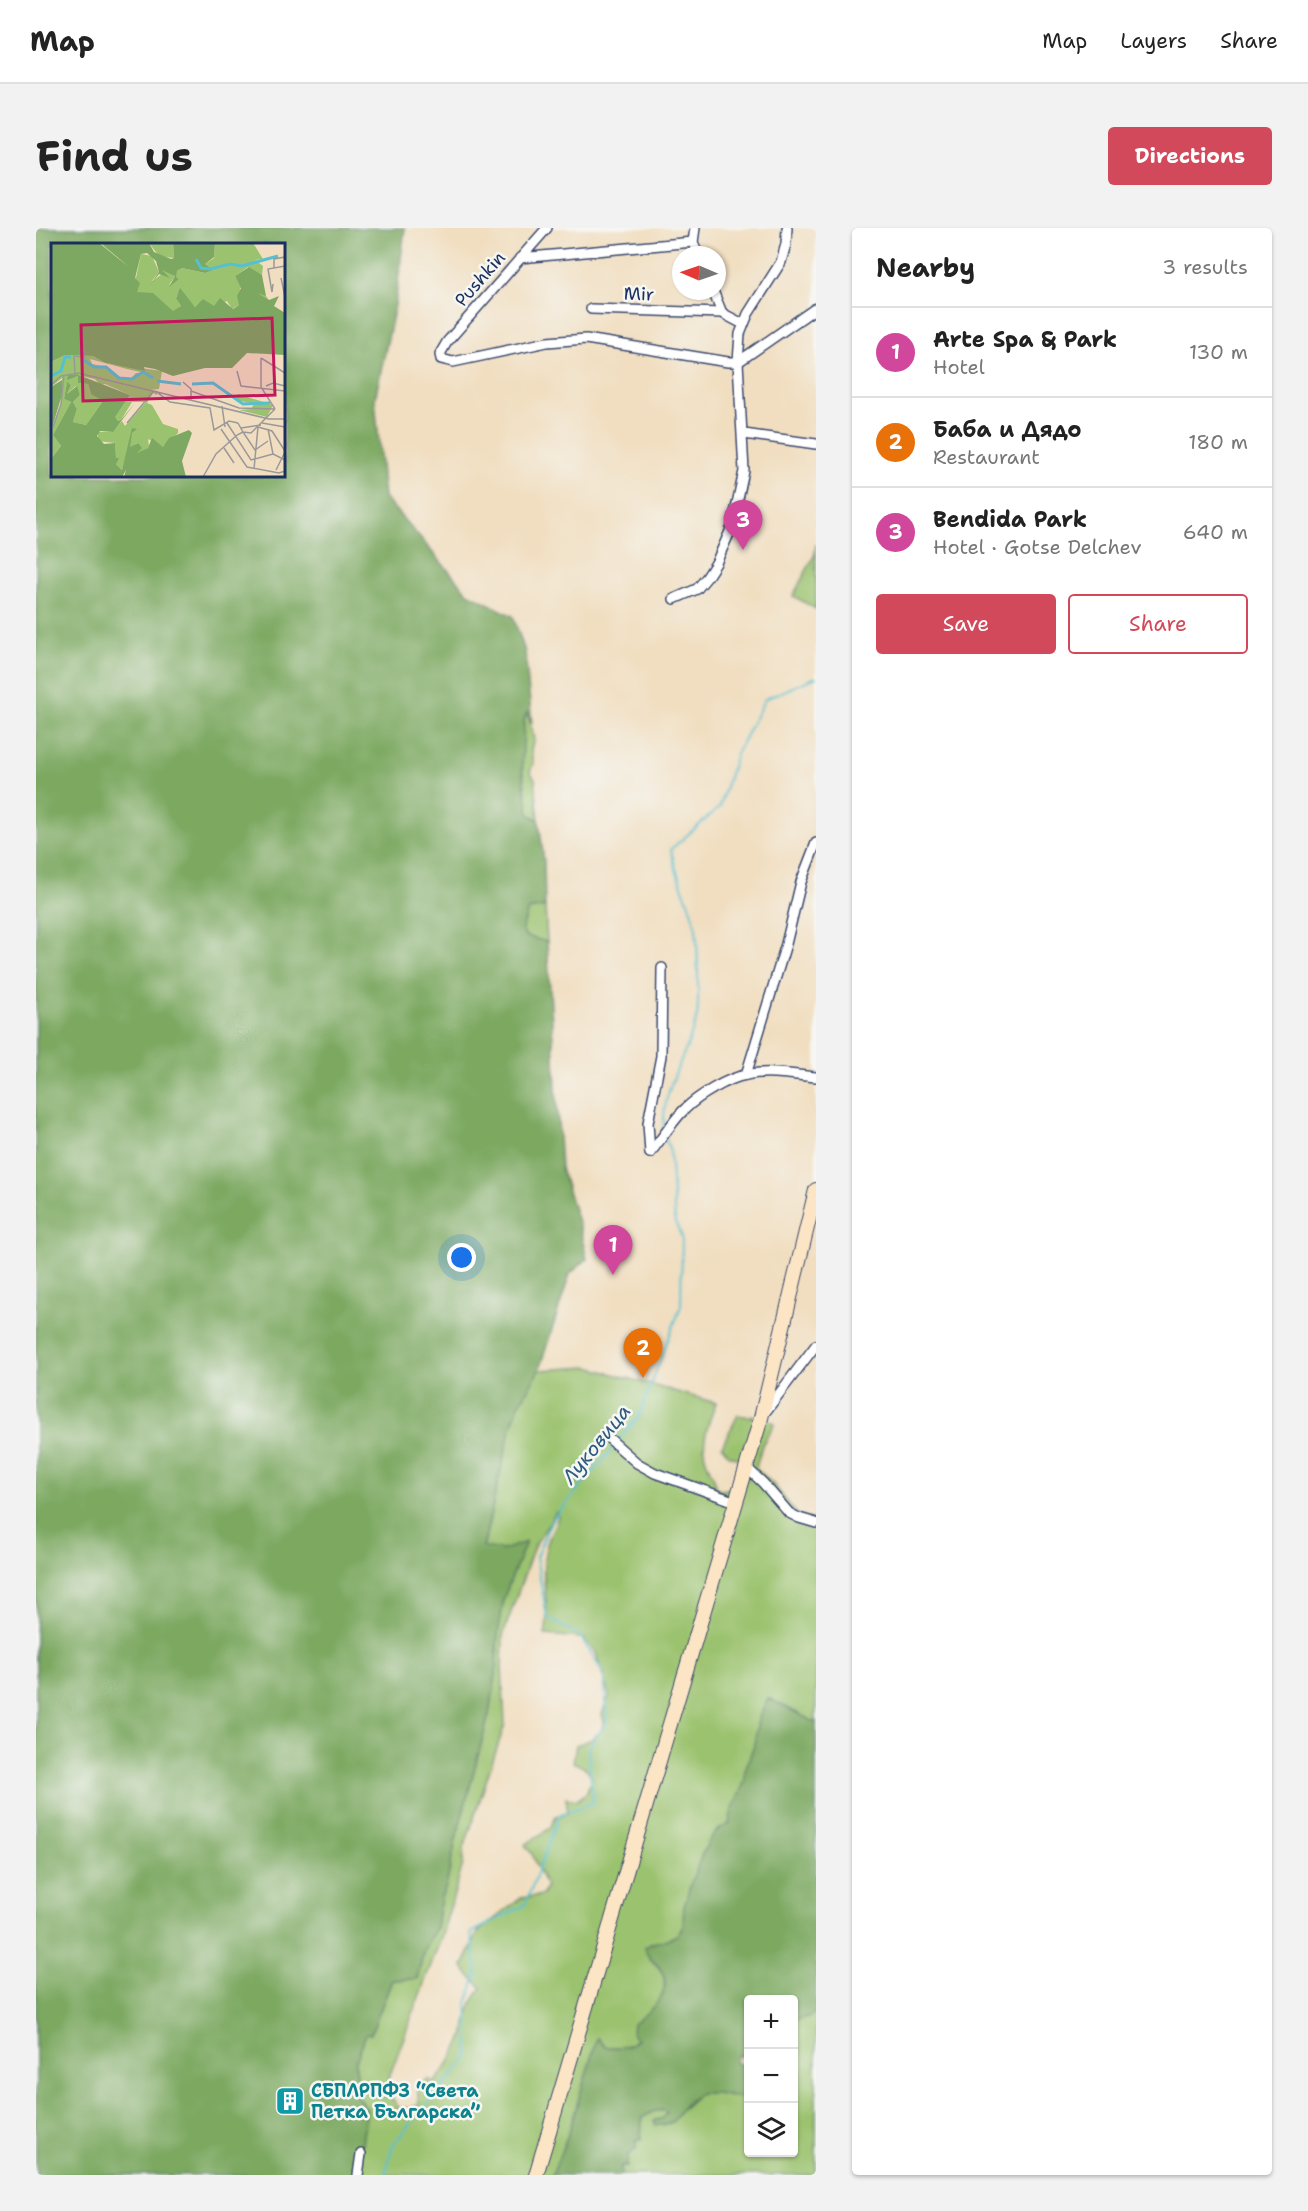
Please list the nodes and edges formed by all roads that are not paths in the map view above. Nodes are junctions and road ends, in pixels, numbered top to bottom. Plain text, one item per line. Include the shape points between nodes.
1 (547, 228) edge
2 (694, 228) edge
3 (787, 228) edge
4 (693, 242) junction
5 (695, 246) edge
6 (520, 258) junction
7 (717, 300) edge
8 (816, 308) edge
9 (591, 309) dead end
10 (722, 313) junction
11 (743, 324) junction
12 (738, 362) junction
13 (744, 434) junction
14 (816, 444) edge
15 (674, 599) dead end
16 (816, 843) edge
17 (662, 968) dead end
18 (746, 1075) junction
19 (816, 1077) edge
20 (816, 1190) edge
21 (816, 1345) edge
22 (761, 1418) junction
23 (607, 1436) dead end
24 (746, 1467) junction
25 (736, 1502) junction
26 (816, 1523) edge
27 (361, 2154) dead end
28 (358, 2175) edge
29 (536, 2175) edge

1 - 6 street, Pushkin
2 - 4 street
3 - 11 street via 781,262
4 - 5 street
4 - 6 street
6 - 12 street, Pushkin via 447,342 441,359 453,362 547,342 586,339
7 - 10 street
8 - 12 street
9 - 10 street, Mir
10 - 11 street, Mir
11 - 12 street
12 - 13 street
13 - 14 street
13 - 15 street via 744,471 732,527 707,577 697,589
16 - 18 street via 801,882
17 - 18 street via 661,1056 648,1123 650,1153 684,1110 699,1098
18 - 19 street
20 - 22 main road
21 - 22 street
22 - 24 main road
23 - 25 street via 655,1473
24 - 25 main road
24 - 26 street via 789,1513
25 - 29 main road
27 - 28 street

